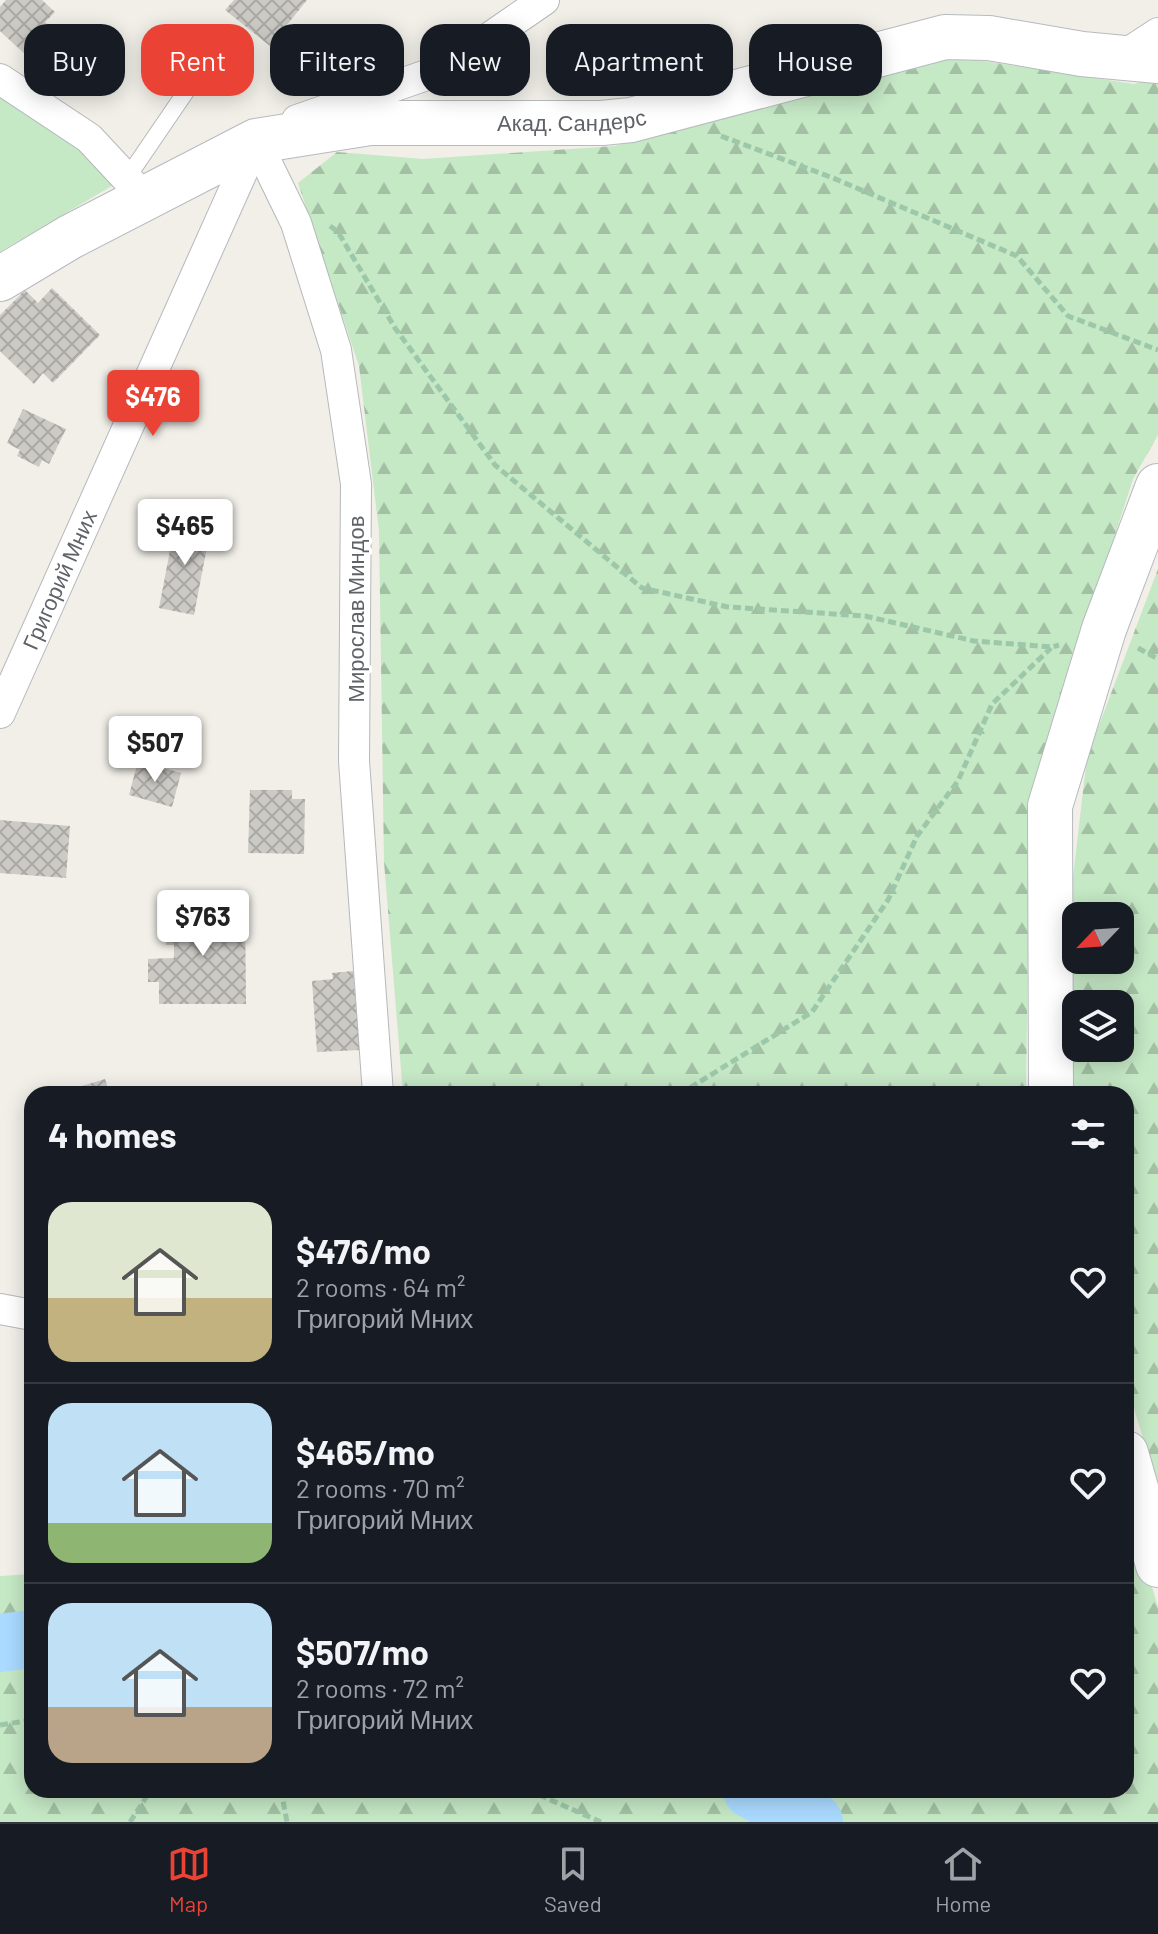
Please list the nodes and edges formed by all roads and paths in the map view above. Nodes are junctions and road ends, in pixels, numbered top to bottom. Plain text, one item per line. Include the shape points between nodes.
1 (544, 0) edge
2 (1158, 33) edge
3 (1139, 59) edge
4 (0, 79) edge
5 (188, 96) edge
6 (717, 134) dead end
7 (256, 141) junction
8 (136, 187) junction
9 (284, 194) junction
10 (0, 279) edge
11 (1158, 350) edge
12 (1158, 486) edge
13 (1104, 629) junction
14 (1052, 647) junction
15 (1158, 659) edge
16 (0, 713) edge
17 (377, 1086) edge
18 (693, 1086) edge
19 (1051, 1086) edge
20 (0, 1309) edge
21 (24, 1314) edge
22 (1134, 1481) edge
23 (1158, 1565) edge
24 (24, 1721) edge
25 (0, 1725) edge
26 (146, 1798) edge
27 (282, 1798) edge
28 (546, 1798) edge
29 (130, 1822) edge
30 (287, 1822) edge
31 (601, 1822) edge

1 - 7 street via 444,69 299,119
2 - 3 street, Акад. Сандерс
3 - 7 street, Акад. Сандерс via 945,37 631,120 370,123
4 - 8 street via 89,138
5 - 8 lane
6 - 11 path via 1017,256 1068,316
7 - 8 street, Акад. Сандерс
7 - 9 street, Мирослав Миндов
7 - 16 street, Григорий Мних
8 - 10 street, Акад. Сандерс
9 - 14 path via 338,232 395,328 495,465 642,588 728,607 865,616 974,641
9 - 17 street, Мирослав Миндов via 336,350 356,484 354,761
12 - 13 street
13 - 14 path
13 - 15 path
13 - 19 street via 1050,806
14 - 18 path via 992,704 958,781 917,836 888,900 812,1012
20 - 21 street
22 - 23 street
24 - 25 path
26 - 29 path
27 - 30 path
28 - 31 path

